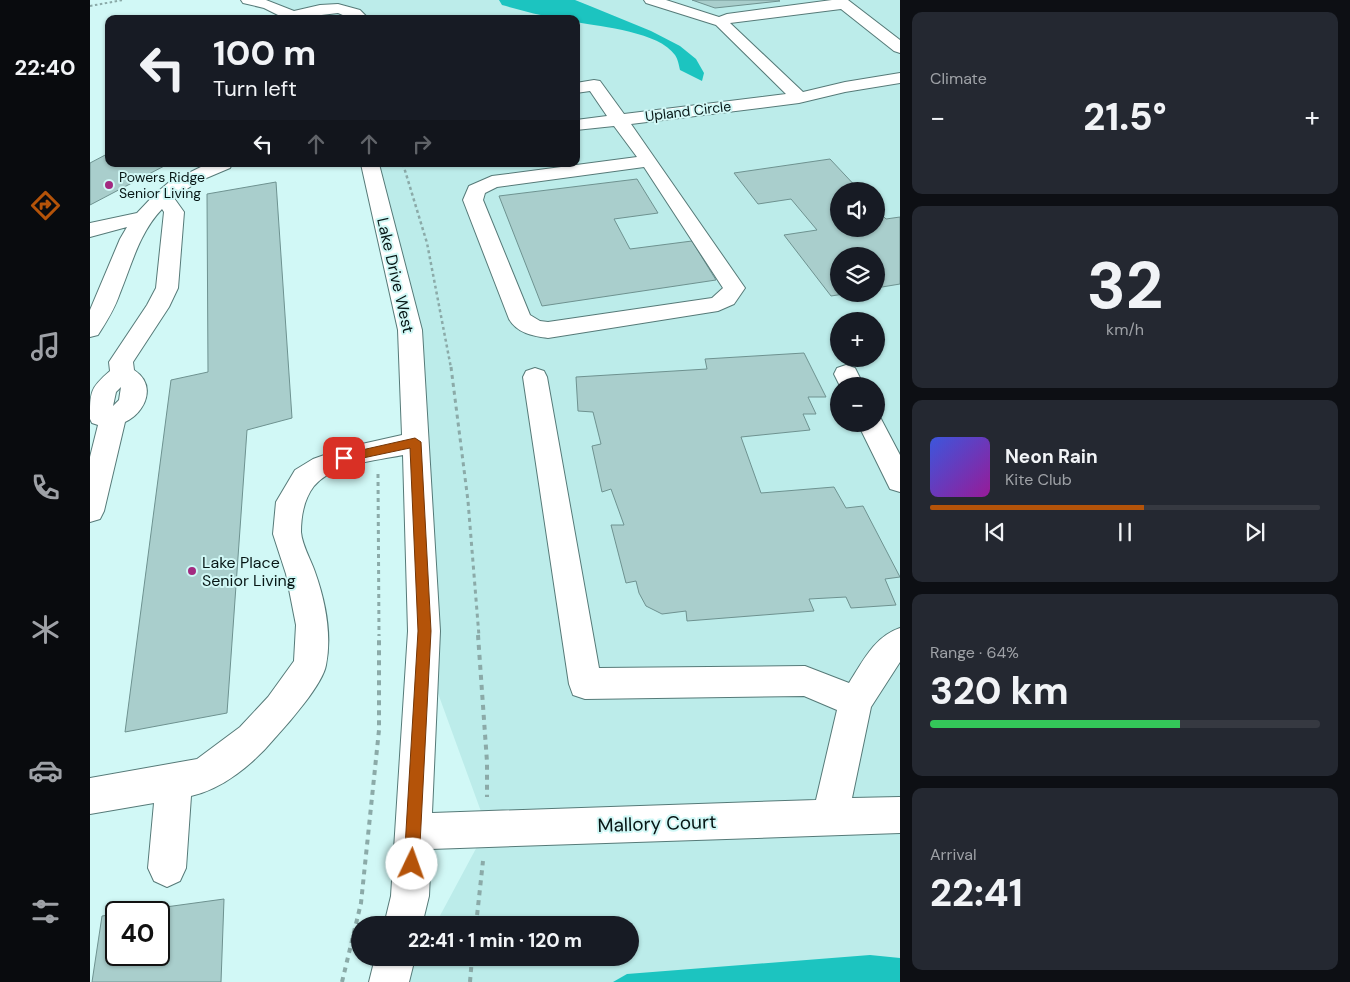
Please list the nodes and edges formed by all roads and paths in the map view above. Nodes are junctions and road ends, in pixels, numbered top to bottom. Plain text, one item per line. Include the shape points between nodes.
1 (123, 0) edge
2 (248, 0) edge
3 (651, 0) edge
4 (841, 2) edge
5 (90, 6) edge
6 (291, 15) edge
7 (304, 15) edge
8 (357, 15) edge
9 (722, 22) junction
10 (900, 48) edge
11 (900, 78) edge
12 (580, 87) edge
13 (800, 98) junction
14 (620, 120) junction
15 (580, 125) edge
16 (649, 161) junction
17 (214, 167) edge
18 (371, 167) edge
19 (404, 167) edge
20 (164, 197) junction
21 (142, 218) junction
22 (90, 231) edge
23 (90, 329) edge
24 (535, 377) dead end
25 (875, 432) edge
26 (415, 442) junction
27 (378, 451) junction
28 (900, 481) edge
29 (90, 511) edge
30 (900, 642) edge
31 (856, 702) junction
32 (174, 782) junction
33 (90, 796) edge
34 (900, 815) edge
35 (830, 818) junction
36 (487, 828) junction
37 (413, 832) junction
38 (167, 868) dead end
39 (405, 916) edge
40 (477, 916) edge
41 (393, 966) edge
42 (471, 966) edge
43 (342, 982) edge
44 (389, 982) edge
45 (470, 982) edge

1 - 5 path
2 - 6 street
3 - 9 street
4 - 9 street via 727,18
4 - 10 street
7 - 8 street via 338,6
9 - 13 street
11 - 13 street, Upland Circle
12 - 14 street via 594,85
13 - 14 street, Upland Circle
14 - 15 street, Upland Circle
14 - 16 street
16 - 16 street via 492,182 476,190 472,200 520,319 534,328 548,330 718,304 726,299 734,288
17 - 20 street
18 - 26 street, Lake Drive West via 410,330
19 - 36 path via 427,242 446,335 470,506 487,762
20 - 21 street
20 - 29 street via 174,212 166,288 158,307 122,362 122,374 104,388 99,411 101,416 113,417
21 - 22 street
21 - 23 street via 134,229 112,291
24 - 31 street via 585,684 805,681
25 - 28 street
26 - 27 street
26 - 37 street, Lake Drive West via 424,631
27 - 32 street via 322,466 305,478 290,502 287,534 312,625 310,666 280,708 252,739 205,774
27 - 43 path via 379,730 361,903
30 - 31 street via 887,653
31 - 35 street
32 - 33 street
32 - 38 street
34 - 35 street, Mallory Court
35 - 36 street, Mallory Court
36 - 37 street, Mallory Court
36 - 40 path
37 - 39 street, Lake Drive West via 410,896
41 - 44 street
42 - 45 path

